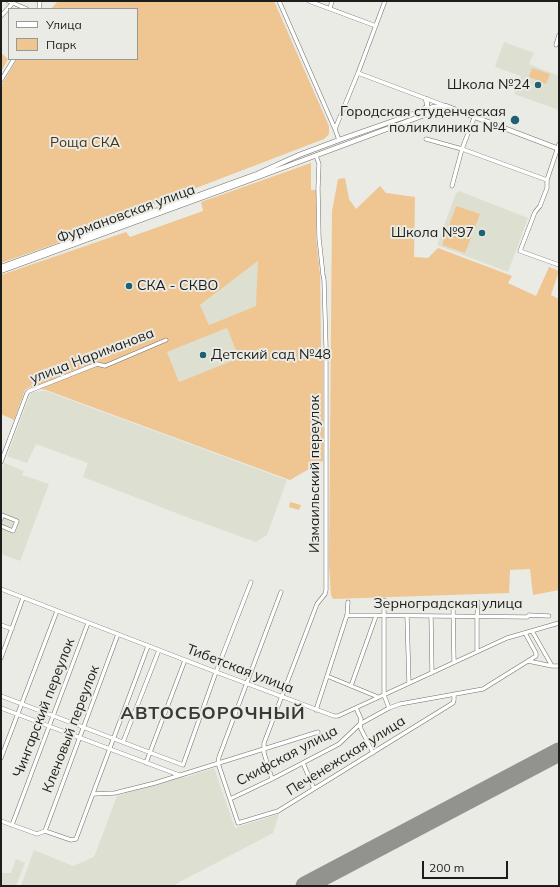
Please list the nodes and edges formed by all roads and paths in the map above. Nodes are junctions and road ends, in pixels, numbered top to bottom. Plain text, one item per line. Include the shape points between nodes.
1 (309, 1) edge
2 (332, 1) edge
3 (385, 1) edge
4 (10, 2) edge
5 (280, 2) edge
6 (25, 8) edge
7 (330, 8) junction
8 (1, 16) edge
9 (376, 26) junction
10 (559, 35) edge
11 (556, 45) dead end
12 (13, 60) edge
13 (358, 74) junction
14 (1, 80) edge
15 (426, 99) junction
16 (446, 106) junction
17 (425, 109) junction
18 (462, 113) junction
19 (474, 118) junction
20 (335, 129) junction
21 (368, 129) junction
22 (371, 136) junction
23 (426, 139) dead end
24 (339, 140) junction
25 (559, 148) edge
26 (314, 149) junction
27 (462, 149) junction
28 (316, 156) junction
29 (257, 176) junction
30 (546, 180) junction
31 (452, 186) dead end
32 (559, 266) edge
33 (1, 267) edge
34 (1, 271) edge
35 (166, 340) dead end
36 (1, 462) edge
37 (1, 518) edge
38 (1, 526) edge
39 (251, 582) dead end
40 (1, 589) edge
41 (281, 592) dead end
42 (23, 598) junction
43 (384, 600) dead end
44 (348, 602) dead end
45 (478, 602) dead end
46 (453, 605) dead end
47 (57, 611) junction
48 (347, 615) junction
49 (376, 616) junction
50 (384, 616) junction
51 (407, 616) junction
52 (431, 616) junction
53 (454, 616) junction
54 (477, 616) junction
55 (549, 616) dead end
56 (88, 623) junction
57 (559, 623) edge
58 (1, 626) edge
59 (12, 629) junction
60 (532, 631) junction
61 (525, 633) junction
62 (118, 634) junction
63 (148, 646) junction
64 (159, 650) junction
65 (477, 652) junction
66 (1, 658) edge
67 (185, 660) junction
68 (528, 661) junction
69 (454, 662) junction
70 (552, 666) junction
71 (559, 666) edge
72 (216, 672) junction
73 (432, 672) junction
74 (327, 676) junction
75 (409, 683) junction
76 (247, 684) junction
77 (351, 686) junction
78 (384, 694) junction
79 (454, 694) junction
80 (1, 696) edge
81 (282, 697) junction
82 (378, 697) junction
83 (22, 704) junction
84 (1, 708) edge
85 (356, 708) junction
86 (389, 708) junction
87 (316, 710) junction
88 (18, 714) junction
89 (53, 716) junction
90 (360, 724) junction
91 (49, 726) junction
92 (83, 728) junction
93 (318, 732) dead end
94 (79, 737) junction
95 (113, 739) junction
96 (123, 742) junction
97 (110, 749) junction
98 (264, 749) junction
99 (373, 752) junction
100 (150, 753) junction
101 (1, 758) edge
102 (146, 763) junction
103 (218, 763) junction
104 (303, 763) junction
105 (183, 765) junction
106 (185, 774) junction
107 (180, 776) junction
108 (272, 779) junction
109 (314, 789) junction
110 (93, 794) junction
111 (230, 799) junction
112 (1, 821) edge
113 (12, 825) junction
114 (45, 831) junction

1 - 7 street
2 - 7 street
3 - 9 street
4 - 6 street
4 - 8 street
5 - 20 street
7 - 9 street
9 - 13 street
10 - 11 street
12 - 14 street
13 - 15 street
13 - 20 street
15 - 16 street
15 - 17 main road
16 - 17 main road
16 - 18 main road
17 - 21 main road
18 - 19 main road
18 - 22 main road via 438,110
19 - 25 main road
19 - 27 street
20 - 24 street
21 - 22 main road
21 - 24 main road
22 - 28 main road
23 - 27 street
24 - 26 main road
25 - 30 street
26 - 28 main road
26 - 29 main road
27 - 30 street
27 - 31 street
28 - 29 main road
28 - 81 street, Измаильский переулок via 319,164 319,231 324,280 326,346 326,594 317,604
29 - 33 main road, Фурмановская улица
29 - 34 main road, Фурмановская улица
30 - 32 street via 547,188 520,251
35 - 36 street, улица Нариманова via 105,366 97,364 29,391
37 - 38 street via 2,515 17,521 13,531
39 - 72 street
40 - 42 street, Тибетская улица
41 - 76 street
42 - 47 street, Тибетская улица
42 - 59 street
43 - 50 street
44 - 48 street
45 - 54 street
46 - 53 street
47 - 56 street, Тибетская улица
47 - 83 street
48 - 49 street, Зерноградская улица
48 - 74 street
49 - 50 street, Зерноградская улица
49 - 77 street
50 - 51 street, Зерноградская улица
50 - 78 street
51 - 52 street, Зерноградская улица
51 - 75 street
52 - 53 street, Зерноградская улица
52 - 73 street
53 - 54 street, Зерноградская улица
53 - 69 street
54 - 55 street, Зерноградская улица
54 - 65 street
56 - 62 street, Тибетская улица
56 - 89 street, Чингарский переулок
57 - 60 street, Тибетская улица
58 - 59 street
59 - 66 street
60 - 61 street, Тибетская улица
60 - 70 street
61 - 65 street, Тибетская улица
61 - 68 street via 536,653 536,656
62 - 63 street, Тибетская улица
62 - 92 street, Кленовый переулок
63 - 64 street, Тибетская улица
63 - 95 street
64 - 67 street, Тибетская улица
64 - 96 street
65 - 69 street, Тибетская улица
67 - 72 street, Тибетская улица
67 - 100 street
68 - 70 street
68 - 79 street, Скифская улица via 483,689
69 - 73 street, Тибетская улица
70 - 71 street
72 - 76 street, Тибетская улица
72 - 105 street
73 - 75 street, Тибетская улица
74 - 77 street
74 - 87 street
75 - 78 street, Тибетская улица
76 - 81 street, Тибетская улица
76 - 103 street
77 - 82 street
78 - 82 street, Тибетская улица
78 - 86 street
79 - 86 street, Скифская улица
79 - 99 street, Печенежская улица via 453,703
80 - 83 street
81 - 87 street, Тибетская улица
81 - 98 street, Измаильский переулок
82 - 85 street, Тибетская улица
83 - 88 street
83 - 89 street
84 - 88 street
85 - 87 street, Тибетская улица via 338,716
85 - 90 street via 361,719
86 - 90 street, Скифская улица
88 - 91 street
88 - 101 street
89 - 91 street, Чингарский переулок
89 - 92 street
90 - 99 street
90 - 104 street, Скифская улица via 340,744
91 - 94 street
91 - 113 street, Чингарский переулок
92 - 94 street, Кленовый переулок
92 - 95 street
93 - 98 street
94 - 97 street
94 - 114 street, Кленовый переулок
95 - 96 street
95 - 97 street
96 - 100 street
97 - 102 street
97 - 110 street
98 - 103 street
98 - 108 street, Измаильский переулок
99 - 109 street, Печенежская улица
100 - 102 street
100 - 105 street
102 - 107 street
103 - 106 street
103 - 111 street
104 - 108 street, Скифская улица
104 - 109 street
105 - 106 street
106 - 107 street
107 - 110 street via 115,793
108 - 111 street, Скифская улица
109 - 111 street, Печенежская улица via 274,813 238,823
110 - 114 street via 76,839
112 - 113 street
113 - 114 street via 37,834

